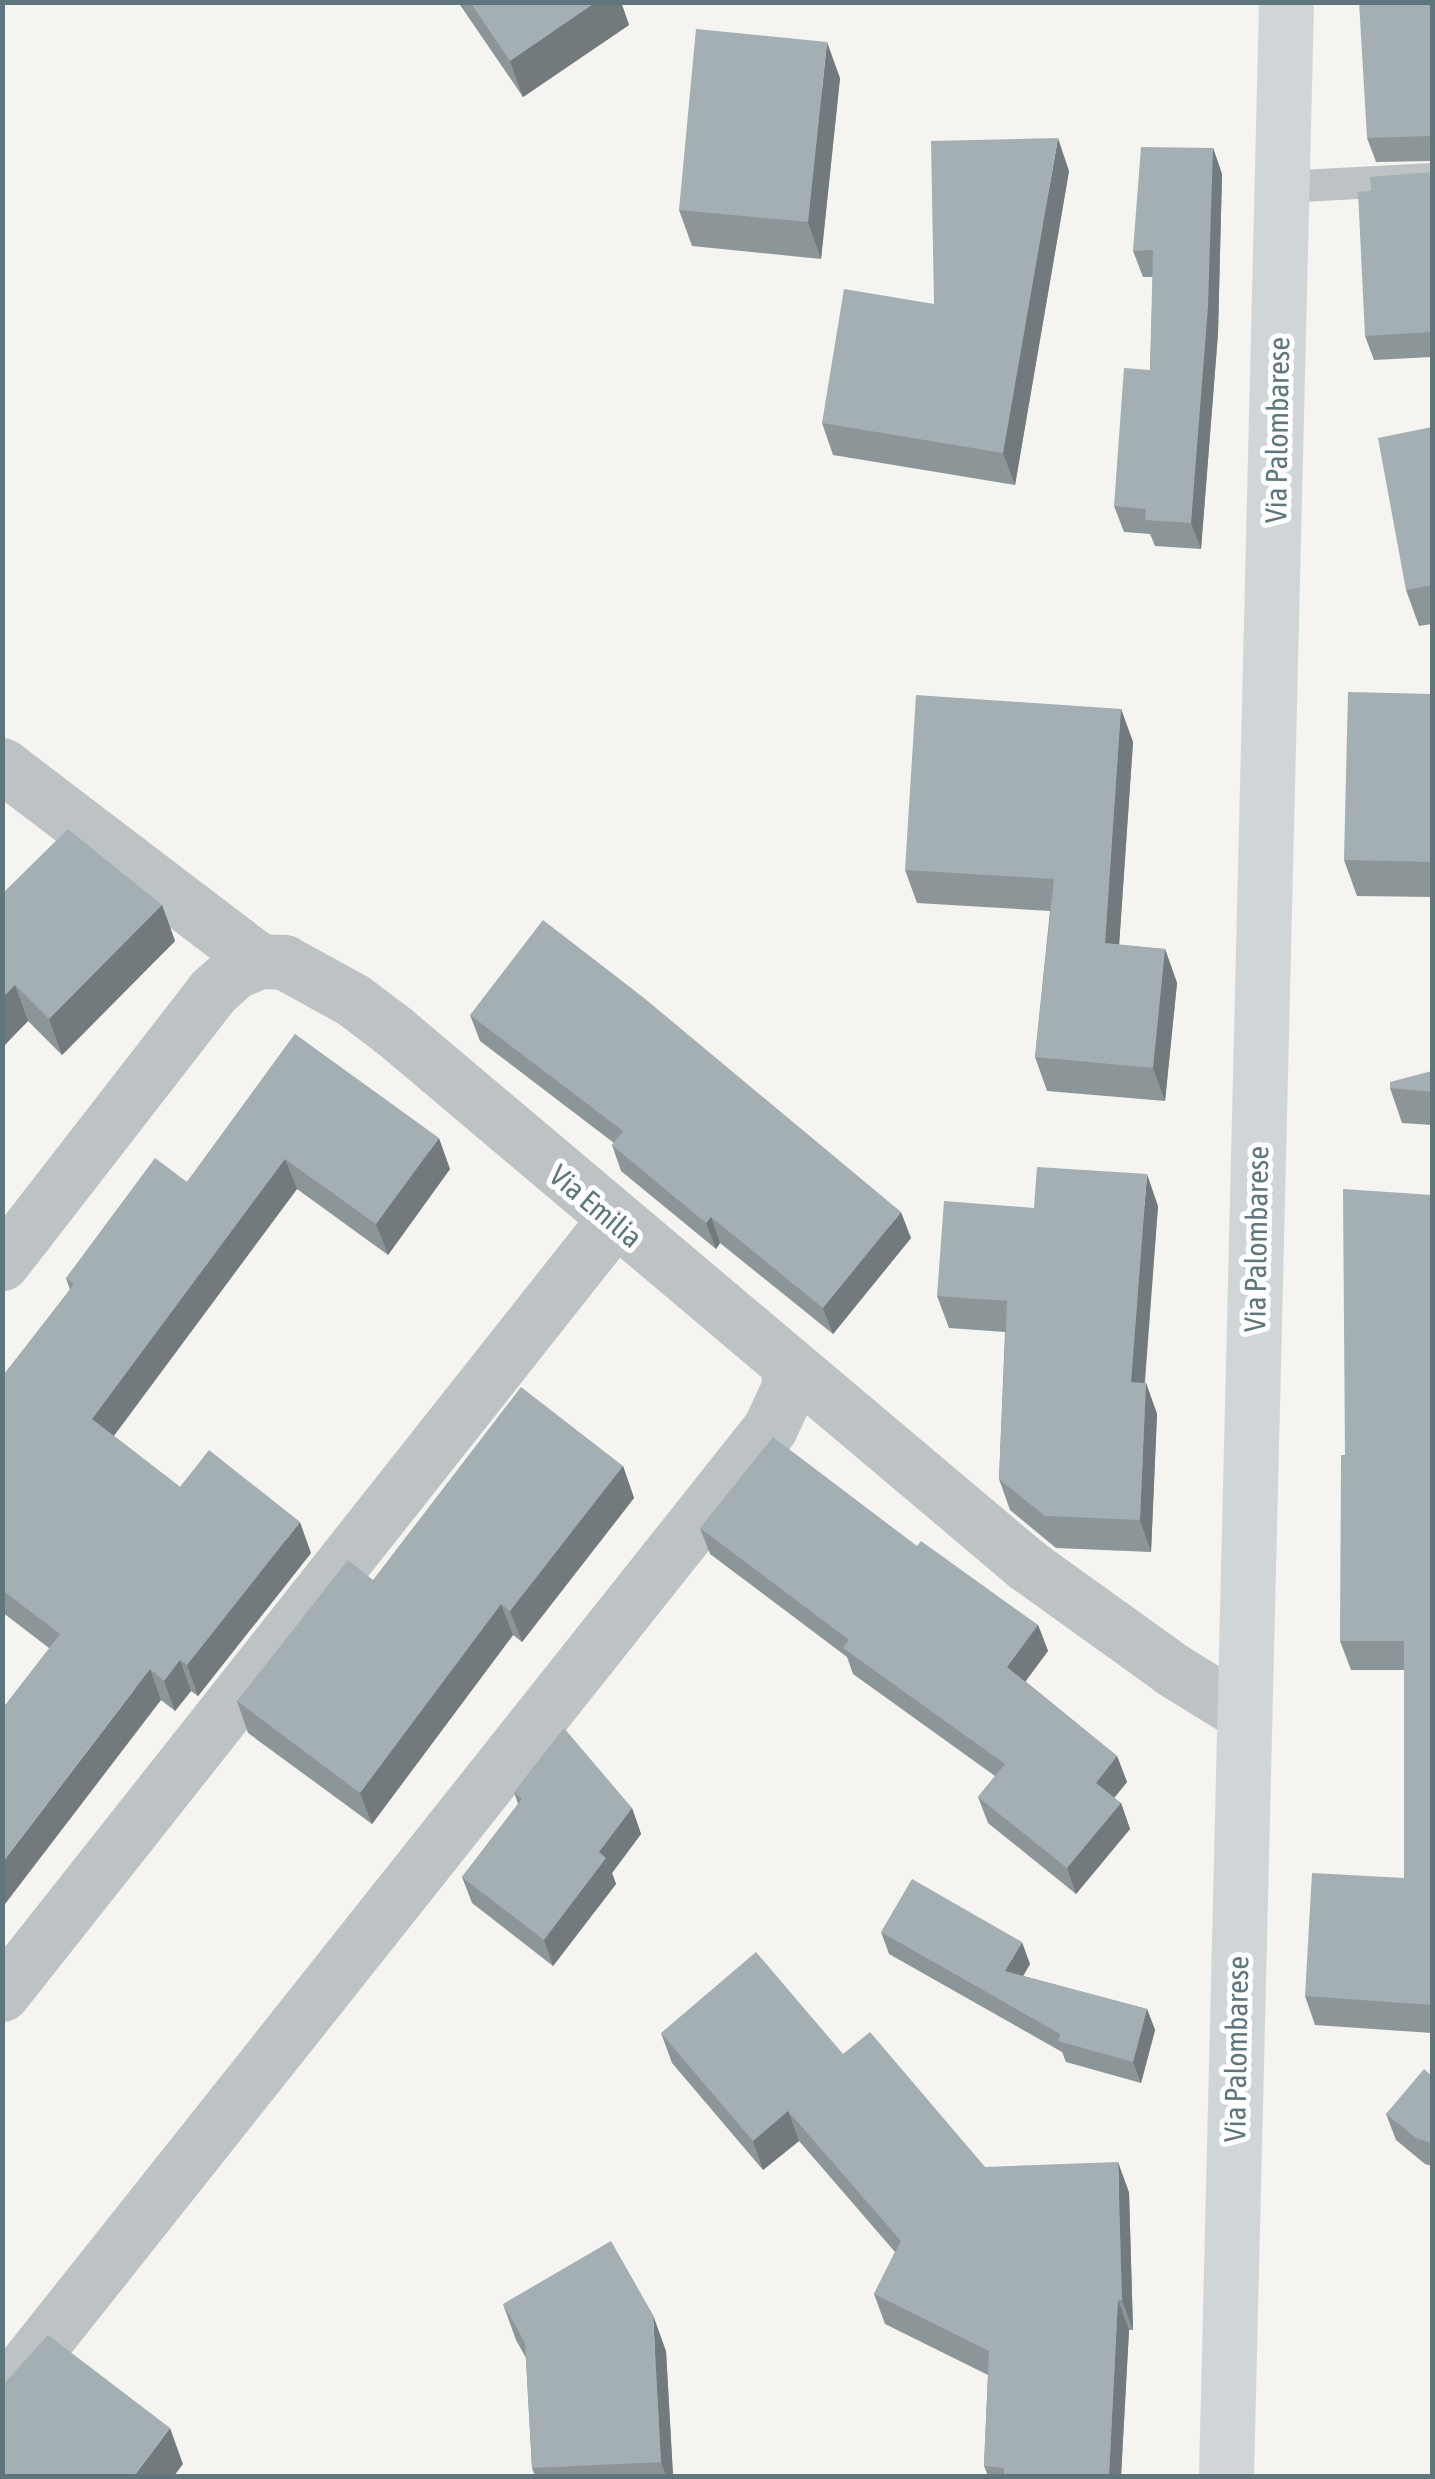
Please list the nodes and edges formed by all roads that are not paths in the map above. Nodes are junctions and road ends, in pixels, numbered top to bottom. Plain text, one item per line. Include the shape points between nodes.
1 (1286, 2) edge
2 (1432, 179) edge
3 (1283, 187) junction
4 (2, 765) edge
5 (259, 961) junction
6 (614, 1220) junction
7 (2, 1263) edge
8 (790, 1368) junction
9 (1244, 1713) junction
10 (2, 1994) edge
11 (2, 2395) edge
12 (1226, 2476) edge

1 - 3 main road, Via Palombarese
2 - 3 lane
3 - 9 main road, Via Palombarese
4 - 5 street
5 - 6 street, Via Emilia via 284,962 353,1000
5 - 7 street via 213,991
6 - 8 street, Via Emilia
6 - 10 street
8 - 9 street, Via Emilia via 1026,1565
8 - 11 street via 788,1390 770,1428
9 - 12 main road, Via Palombarese

